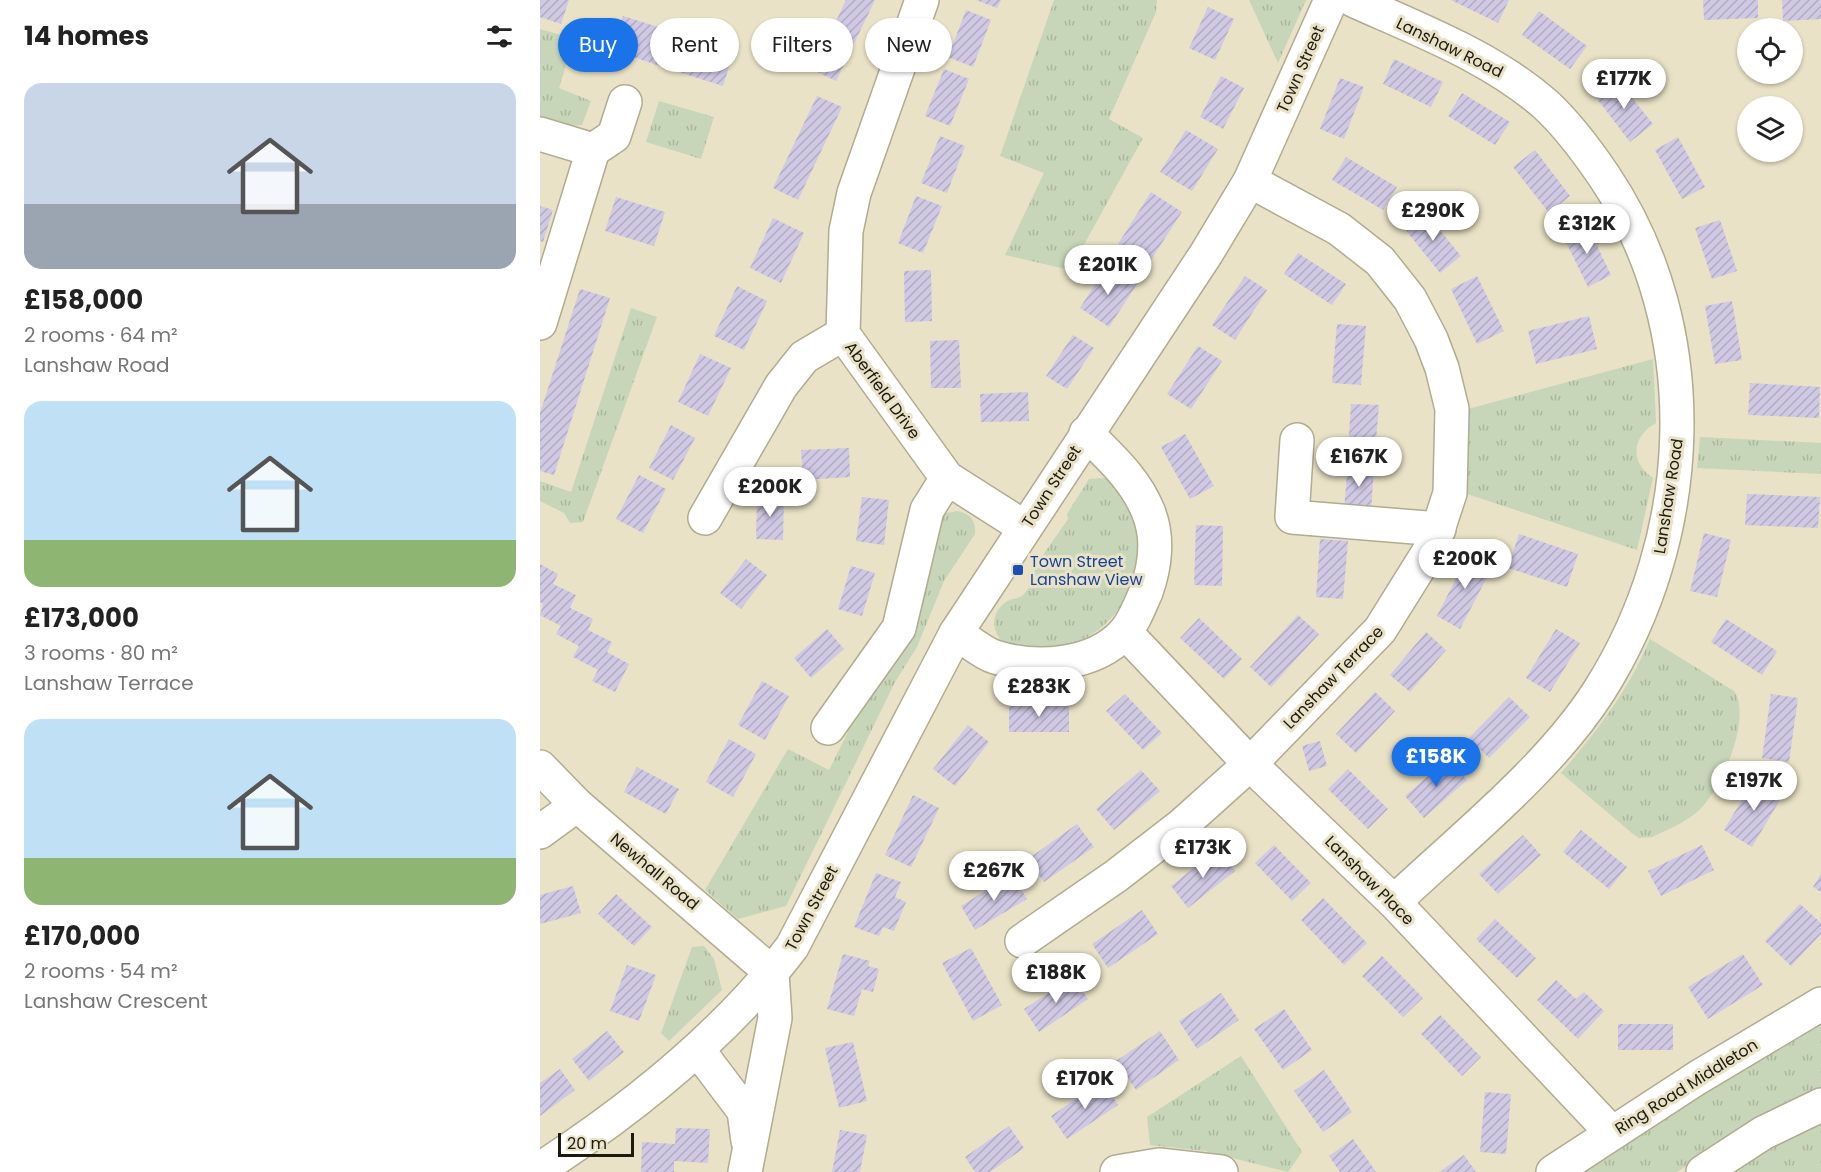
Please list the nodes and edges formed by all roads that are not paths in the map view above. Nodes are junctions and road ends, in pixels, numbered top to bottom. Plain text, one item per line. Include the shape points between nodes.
1 (922, 0) edge
2 (1331, 0) edge
3 (1353, 0) edge
4 (625, 102) dead end
5 (540, 134) edge
6 (593, 150) junction
7 (1250, 181) junction
8 (540, 323) edge
9 (843, 334) junction
10 (1086, 433) junction
11 (1297, 440) dead end
12 (947, 478) junction
13 (705, 518) dead end
14 (1024, 527) junction
15 (1439, 529) junction
16 (1125, 632) junction
17 (956, 633) junction
18 (828, 728) dead end
19 (1250, 764) junction
20 (540, 767) edge
21 (577, 805) junction
22 (540, 832) edge
23 (1394, 902) junction
24 (1022, 941) dead end
25 (772, 973) junction
26 (1821, 1004) edge
27 (698, 1050) junction
28 (1821, 1106) edge
29 (1611, 1132) junction
30 (747, 1158) edge
31 (540, 1169) edge
32 (1117, 1172) edge
33 (1221, 1172) edge
34 (1553, 1172) edge
35 (1703, 1172) edge

1 - 9 street, Aberfield Drive via 854,193 846,231
2 - 7 street, Town Street
3 - 23 street, Lanshaw Road via 1456,46 1510,76 1547,106 1583,145 1620,201 1644,250 1662,302 1672,351 1679,431 1657,561 1637,623 1600,690 1572,730 1539,765
4 - 6 street via 614,136
5 - 6 street
6 - 8 street
7 - 10 street, Town Street
7 - 15 street, Lanshaw Terrace via 1340,229 1380,261 1410,299 1431,339 1452,409 1450,494
9 - 12 street, Aberfield Drive
9 - 13 street via 804,357 781,386
10 - 14 street, Town Street
10 - 16 street via 1137,487 1155,538 1150,581
11 - 15 street via 1292,517
12 - 14 street, Aberfield Drive
12 - 18 street via 927,510 899,628
14 - 17 street, Town Street
15 - 19 street, Lanshaw Terrace via 1380,630
16 - 17 street via 1107,647 1088,655 1044,664 993,656
16 - 19 street, Lanshaw Place
17 - 25 street, Town Street via 861,810 807,921
19 - 23 street, Lanshaw Place
19 - 24 street, Lanshaw Terrace via 1150,851
20 - 21 street, Newhall Road
21 - 22 street
21 - 25 street, Newhall Road
23 - 29 street, Lanshaw Place
25 - 27 street, Town Street
25 - 30 street via 775,1018
26 - 29 street, Ring Road Middleton
27 - 30 street via 744,1111
27 - 31 street, Town Street via 640,1098
28 - 35 street via 1763,1133
29 - 34 street, Ring Road Middleton
32 - 33 street via 1159,1165

